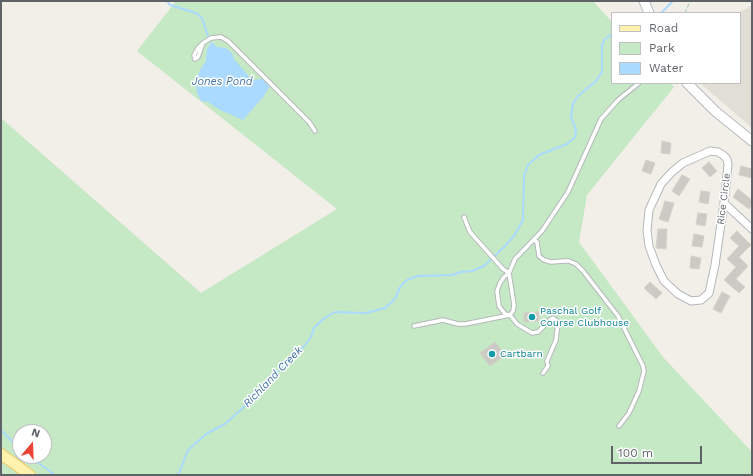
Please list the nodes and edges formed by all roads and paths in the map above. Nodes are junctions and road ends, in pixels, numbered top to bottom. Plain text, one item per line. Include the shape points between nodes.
1 (644, 1) edge
2 (690, 1) edge
3 (649, 12) edge
4 (685, 12) edge
5 (203, 43) dead end
6 (638, 84) edge
7 (688, 84) edge
8 (315, 131) dead end
9 (752, 141) edge
10 (724, 203) junction
11 (464, 218) dead end
12 (752, 229) edge
13 (534, 240) junction
14 (508, 273) junction
15 (510, 315) junction
16 (414, 326) dead end
17 (543, 373) dead end
18 (619, 426) dead end
19 (1, 454) edge
20 (30, 475) edge

1 - 3 street
2 - 4 path
5 - 8 lane via 218,37 228,40
6 - 13 lane via 618,100 601,119 568,192
7 - 9 street via 715,111
10 - 10 street, Rice Circle via 727,159 712,151 684,163 672,172 661,184 649,210 647,231 656,265 664,281 678,294 691,301 701,300 709,293 716,265
10 - 12 street
11 - 14 lane via 470,232
13 - 14 lane via 516,259
13 - 18 lane via 537,242 539,256 544,260 564,260 576,264 584,271 618,316 642,366 644,371 639,391 629,413
14 - 15 lane via 514,305
14 - 15 lane via 497,291 499,306 505,314
15 - 16 lane via 465,324 443,320
15 - 17 lane via 517,324 532,333 538,332 553,318 558,322 556,340 547,361 548,366
19 - 20 main road

